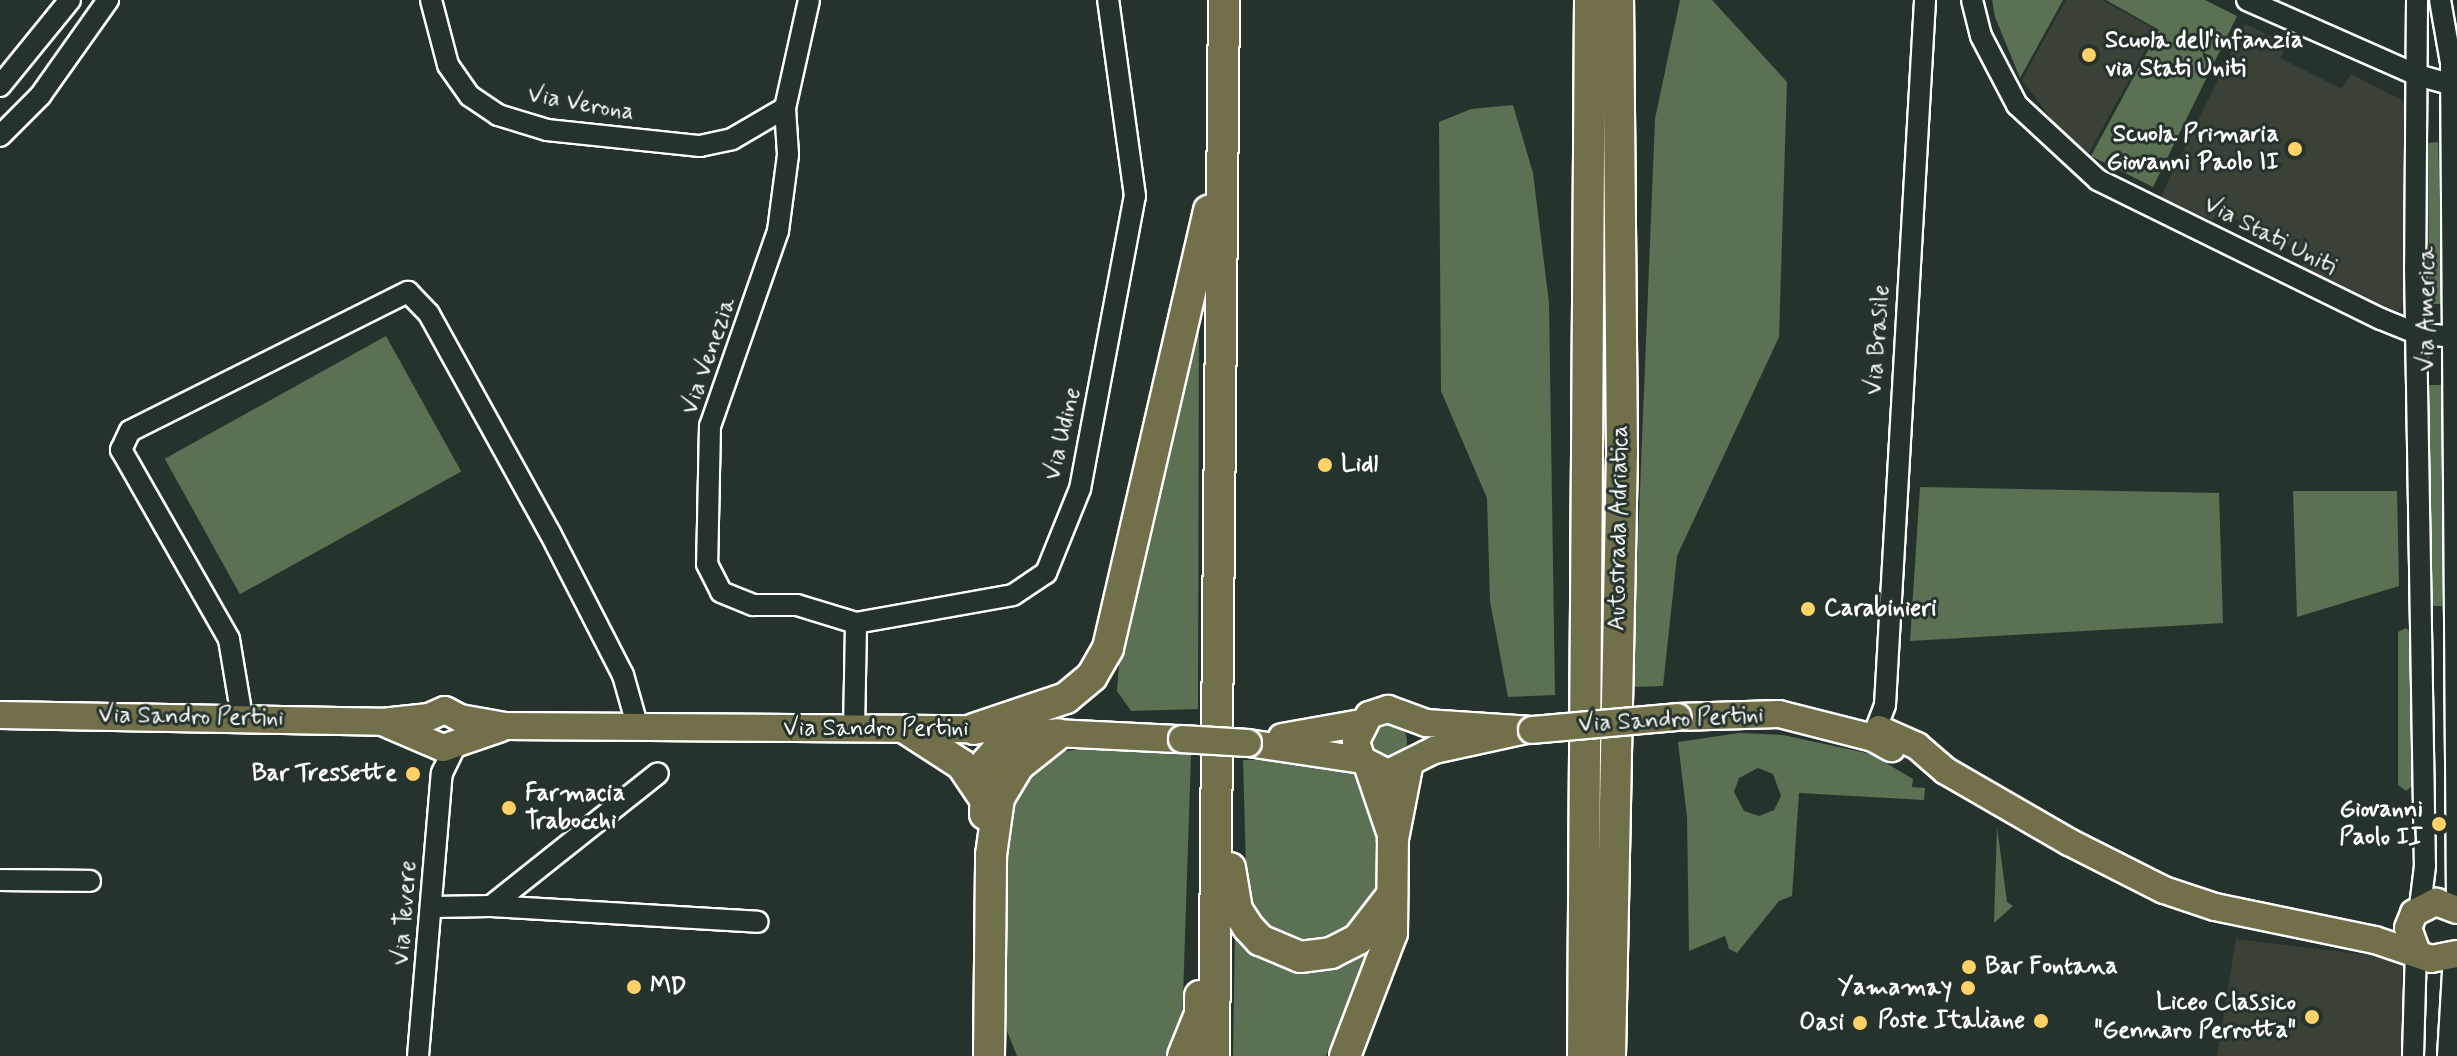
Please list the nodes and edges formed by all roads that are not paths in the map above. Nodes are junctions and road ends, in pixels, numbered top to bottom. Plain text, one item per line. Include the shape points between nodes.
1 (70, 0) edge
2 (108, 0) edge
3 (431, 0) edge
4 (809, 0) edge
5 (1108, 0) edge
6 (1224, 0) edge
7 (1590, 0) edge
8 (1618, 0) edge
9 (1925, 0) edge
10 (1972, 0) edge
11 (2247, 0) edge
12 (2417, 0) edge
13 (2440, 0) edge
14 (2440, 81) edge
15 (0, 86) edge
16 (785, 108) junction
17 (0, 136) edge
18 (1223, 150) junction
19 (2416, 333) junction
20 (2454, 337) junction
21 (2420, 618) junction
22 (2453, 619) junction
23 (856, 623) junction
24 (0, 715) edge
25 (1407, 715) junction
26 (242, 717) junction
27 (1361, 723) junction
28 (638, 728) junction
29 (974, 729) junction
30 (854, 730) junction
31 (908, 730) junction
32 (1529, 730) junction
33 (1872, 730) junction
34 (1014, 731) junction
35 (444, 734) junction
36 (1058, 734) junction
37 (1248, 743) junction
38 (1411, 763) junction
39 (1366, 764) junction
40 (658, 773) dead end
41 (982, 795) junction
42 (1215, 803) junction
43 (2454, 808) junction
44 (2423, 812) junction
45 (1393, 839) junction
46 (991, 855) junction
47 (0, 880) edge
48 (1215, 880) junction
49 (90, 881) dead end
50 (2457, 892) edge
51 (1392, 895) junction
52 (491, 906) junction
53 (433, 907) junction
54 (2457, 910) edge
55 (758, 922) dead end
56 (2415, 928) junction
57 (2456, 953) edge
58 (988, 1009) junction
59 (418, 1056) edge
60 (989, 1056) edge
61 (1002, 1056) edge
62 (1183, 1056) edge
63 (1214, 1056) edge
64 (1345, 1056) edge
65 (1583, 1056) edge
66 (1610, 1056) edge
67 (2413, 1056) edge
68 (2448, 1056) edge

1 - 15 street
2 - 17 street via 40,96
3 - 16 street, Via Verona via 448,65 470,96 498,115 547,130 700,146 732,139
4 - 16 street, Via Venezia
5 - 23 street, Via Udine via 1135,196 1080,489 1052,559 1046,573 1013,595
6 - 18 highway
7 - 65 highway, Autostrada Adriatica
8 - 66 highway, Autostrada Adriatica via 1622,453
9 - 33 street, Via Brasile via 1883,684
10 - 19 street, Via Stati Uniti via 1981,36 2017,105 2098,180
11 - 14 street
12 - 14 street, Via America
13 - 14 street, Via America
14 - 19 street, Via America
14 - 20 street, Via America
16 - 23 street, Via Venezia via 788,155 778,231 710,426 707,564 721,592 753,605 797,605
18 - 29 highway via 1108,648 1092,676 1066,698
18 - 42 highway
19 - 20 street, Via Stati Uniti
19 - 21 street, Via America
20 - 22 street, Via America
21 - 22 street
21 - 44 street, Via America
22 - 43 street, Via America
23 - 30 street
24 - 26 main road, Via Sandro Pertini
25 - 27 main road, Via Sandro Pertini via 1378,711
25 - 32 main road, Via Sandro Pertini via 1426,723
25 - 38 main road via 1420,741
26 - 28 street via 229,639 121,450 130,431 408,292 429,314 550,533 623,675
26 - 35 main road, Via Sandro Pertini via 382,722
27 - 37 main road, Via Sandro Pertini
27 - 39 main road via 1356,741
28 - 30 main road, Via Sandro Pertini
28 - 35 main road, Via Sandro Pertini via 505,726
29 - 31 main road, Via Sandro Pertini
29 - 34 main road, Via Sandro Pertini
30 - 31 main road, Via Sandro Pertini
31 - 41 highway via 962,765
32 - 33 main road, Via Sandro Pertini, bridge via 1766,714
32 - 38 main road, Via Sandro Pertini via 1434,750
33 - 56 main road, Via Sandro Pertini via 1917,746 1946,771 2164,890 2215,907 2375,940
34 - 36 main road, Via Sandro Pertini
34 - 41 highway via 987,762
35 - 53 street, Via Tevere
36 - 37 main road, Via Sandro Pertini, bridge
36 - 46 highway via 1004,783
37 - 39 main road, Via Sandro Pertini
38 - 39 main road, Via Sandro Pertini via 1388,773
38 - 45 highway
39 - 45 highway
40 - 52 street
41 - 46 highway
42 - 48 highway
42 - 51 highway via 1229,827 1237,910 1260,940 1283,953 1315,956 1344,947 1368,929
43 - 44 street
43 - 50 street, Via America
44 - 56 street, Via America
45 - 51 highway
46 - 58 highway
47 - 49 street
48 - 62 highway via 1204,920 1200,1014
48 - 63 highway
51 - 64 highway via 1392,933
52 - 53 street
52 - 55 street
53 - 59 street, Via Tevere
54 - 56 main road via 2444,902
56 - 57 main road via 2439,960
56 - 67 street, Via America
57 - 68 street
58 - 60 highway
58 - 61 highway

